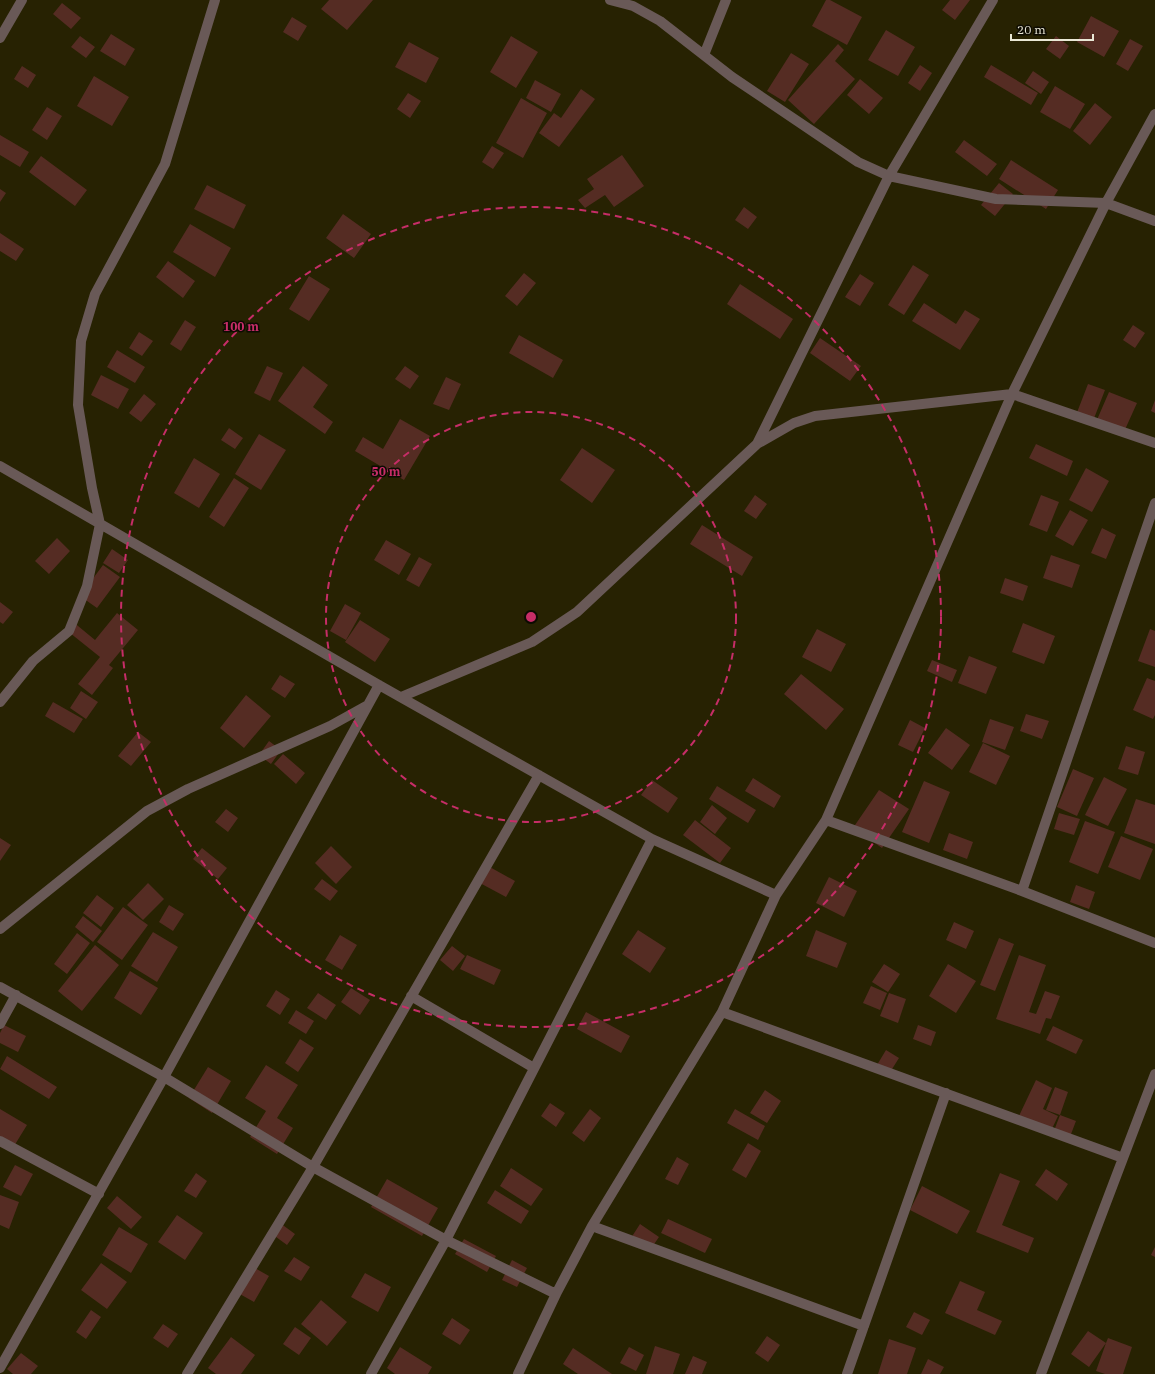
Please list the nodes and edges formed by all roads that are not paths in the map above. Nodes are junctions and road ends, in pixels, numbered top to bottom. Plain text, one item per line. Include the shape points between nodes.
1 (22, 0) edge
2 (215, 0) edge
3 (610, 0) edge
4 (726, 0) edge
5 (993, 0) edge
6 (0, 38) edge
7 (704, 55) junction
8 (1155, 114) edge
9 (889, 176) junction
10 (1106, 203) junction
11 (1155, 221) edge
12 (1012, 394) junction
13 (1155, 443) edge
14 (757, 444) junction
15 (0, 466) edge
16 (1155, 502) edge
17 (100, 524) junction
18 (379, 684) junction
19 (401, 697) junction
20 (0, 702) edge
21 (367, 706) junction
22 (539, 775) junction
23 (826, 820) junction
24 (652, 839) junction
25 (1022, 891) junction
26 (776, 895) junction
27 (0, 929) edge
28 (1155, 943) edge
29 (0, 987) edge
30 (16, 995) junction
31 (411, 996) junction
32 (722, 1012) junction
33 (0, 1024) edge
34 (534, 1068) junction
35 (1155, 1074) edge
36 (164, 1077) junction
37 (946, 1093) junction
38 (0, 1141) edge
39 (1123, 1158) junction
40 (313, 1167) junction
41 (99, 1194) junction
42 (592, 1226) junction
43 (446, 1240) junction
44 (556, 1294) junction
45 (864, 1326) junction
46 (0, 1368) edge
47 (187, 1374) edge
48 (371, 1374) edge
49 (518, 1374) edge
50 (847, 1374) edge
51 (1041, 1374) edge

1 - 6 street
2 - 17 street via 165,164 95,294 81,341 78,405
3 - 7 street via 633,6 660,21
4 - 7 street
5 - 9 street
7 - 9 street via 732,77 858,162
8 - 10 street
9 - 10 street via 996,199
9 - 14 street
10 - 11 street
10 - 12 street
12 - 13 street
12 - 14 street via 815,416 794,423
12 - 23 street
14 - 19 street via 577,612 532,642
15 - 17 street
16 - 25 street
17 - 18 street
17 - 20 street via 87,586 70,631 33,661
18 - 19 street
18 - 21 street
19 - 22 street
21 - 27 street via 330,726 188,789 147,811
21 - 36 street
22 - 24 street
22 - 31 street
23 - 25 street
23 - 26 street
24 - 26 street
24 - 34 street
25 - 28 street
26 - 32 street
29 - 30 street
30 - 33 street
30 - 36 street
31 - 34 street
31 - 40 street
32 - 37 street
32 - 42 street
34 - 43 street
35 - 39 street
36 - 40 street
36 - 41 street
37 - 39 street
37 - 45 street
38 - 41 street
39 - 51 street
40 - 43 street
40 - 47 street
41 - 46 street
42 - 44 street
42 - 45 street
43 - 44 street
43 - 48 street
44 - 49 street
45 - 50 street

